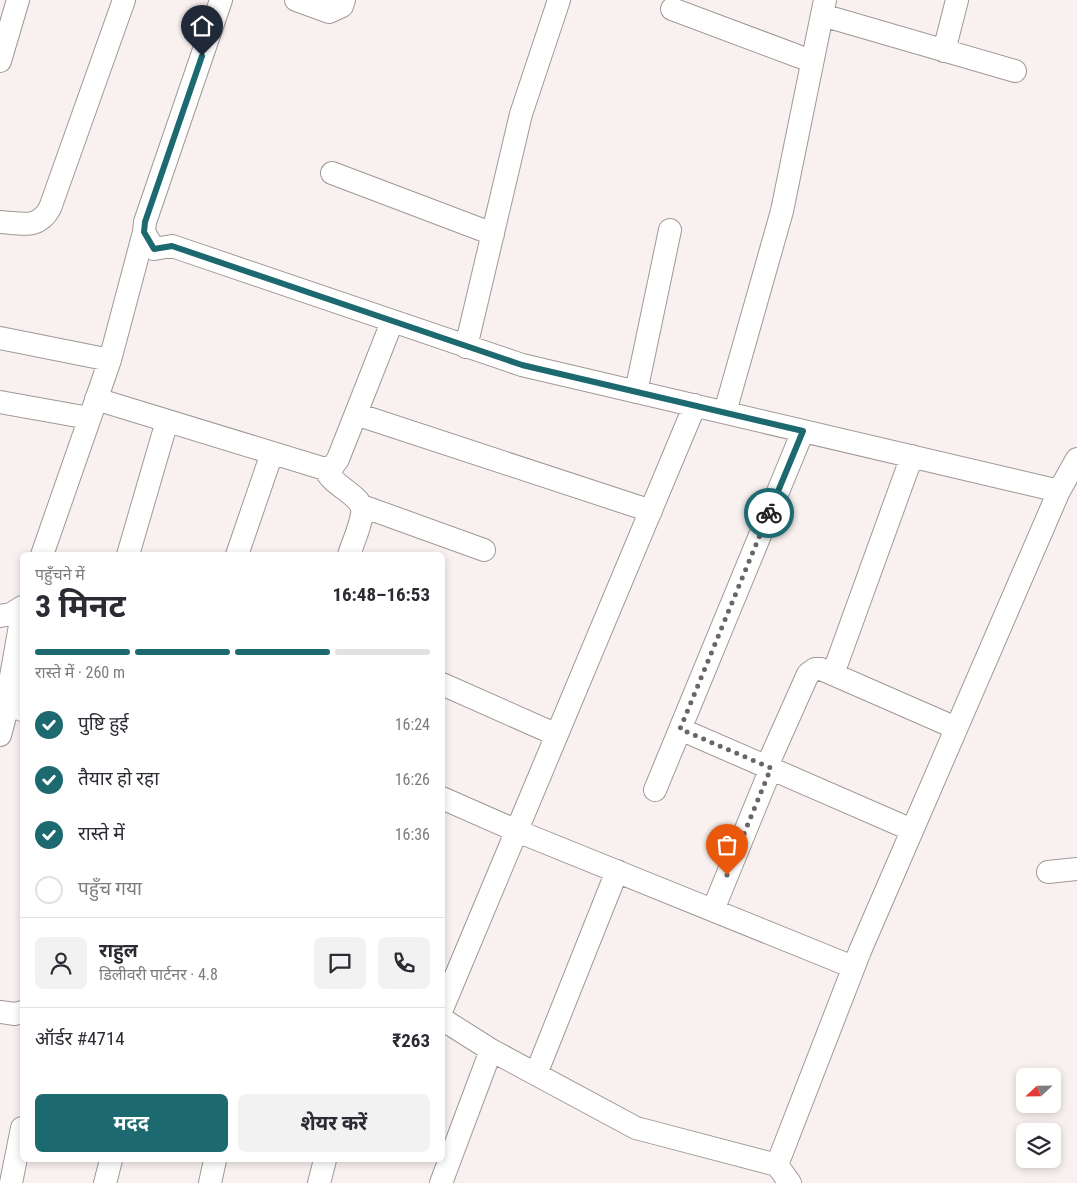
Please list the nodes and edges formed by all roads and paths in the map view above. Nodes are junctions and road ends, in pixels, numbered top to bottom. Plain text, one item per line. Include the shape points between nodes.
1 (18, 0) edge
2 (124, 0) edge
3 (221, 0) edge
4 (296, 0) edge
5 (344, 0) edge
6 (559, 0) edge
7 (957, 0) edge
8 (823, 8) edge
9 (672, 9) dead end
10 (944, 51) junction
11 (0, 61) edge
12 (811, 61) junction
13 (1015, 71) dead end
14 (332, 173) dead end
15 (0, 222) edge
16 (670, 230) dead end
17 (144, 232) junction
18 (493, 234) junction
19 (392, 322) junction
20 (0, 338) edge
21 (466, 347) junction
22 (110, 360) junction
23 (636, 392) junction
24 (0, 402) edge
25 (694, 406) junction
26 (93, 409) junction
27 (725, 412) junction
28 (356, 414) junction
29 (167, 421) junction
30 (803, 431) junction
31 (272, 453) junction
32 (912, 456) junction
33 (1077, 459) edge
34 (325, 469) junction
35 (1059, 491) junction
36 (362, 506) junction
37 (650, 511) junction
38 (484, 550) dead end
39 (43, 552) edge
40 (129, 552) edge
41 (238, 552) edge
42 (350, 552) edge
43 (20, 608) edge
44 (0, 616) edge
45 (20, 632) edge
46 (833, 674) junction
47 (445, 685) edge
48 (16, 704) edge
49 (956, 728) junction
50 (680, 729) junction
51 (0, 735) edge
52 (557, 735) junction
53 (769, 767) junction
54 (655, 790) dead end
55 (445, 799) edge
56 (912, 830) junction
57 (517, 831) junction
58 (1077, 869) edge
59 (618, 871) junction
60 (1048, 872) dead end
61 (713, 910) junction
62 (853, 967) junction
63 (445, 1002) edge
64 (0, 1012) edge
65 (20, 1013) edge
66 (445, 1021) edge
67 (491, 1050) junction
68 (536, 1074) junction
69 (20, 1138) edge
70 (110, 1162) edge
71 (215, 1162) edge
72 (324, 1162) edge
73 (777, 1165) junction
74 (11, 1183) edge
75 (105, 1183) edge
76 (210, 1183) edge
77 (319, 1183) edge
78 (441, 1183) edge
79 (790, 1183) edge

1 - 11 street
2 - 15 street via 46,217 33,224
3 - 17 street
4 - 5 street via 329,12 342,6
6 - 18 street via 521,114
7 - 10 street
8 - 10 street
8 - 12 street
9 - 12 street
10 - 13 street
12 - 27 street via 782,211
14 - 18 street
16 - 23 street
17 - 19 street via 154,249 172,246
17 - 22 street
18 - 21 street
19 - 21 street
19 - 28 street
20 - 22 street
21 - 23 street via 522,365
22 - 26 street
23 - 25 street
24 - 26 street
25 - 27 street
25 - 37 street
26 - 29 street
26 - 39 street
27 - 30 street
28 - 34 street via 338,459
28 - 37 street
29 - 31 street
29 - 40 street
30 - 32 street
30 - 50 street
31 - 34 street
31 - 41 street
32 - 35 street
32 - 46 street
33 - 35 street
34 - 36 street via 331,480 359,500
35 - 49 street
36 - 38 street
36 - 42 street
37 - 52 street
43 - 44 street
45 - 48 street via 9,688
46 - 49 street
46 - 53 street via 815,668 808,674
47 - 52 street
48 - 51 street
49 - 56 street
50 - 53 street
50 - 54 street
52 - 57 street
53 - 56 street
53 - 61 street
55 - 57 street
56 - 62 street
57 - 59 street
57 - 63 street
58 - 60 street
59 - 61 street
59 - 68 street
61 - 62 street
62 - 73 street
64 - 65 street
66 - 67 street
67 - 68 street
67 - 78 street
68 - 73 street via 636,1128
69 - 74 street
70 - 75 street
71 - 76 street
72 - 77 street
73 - 79 street

